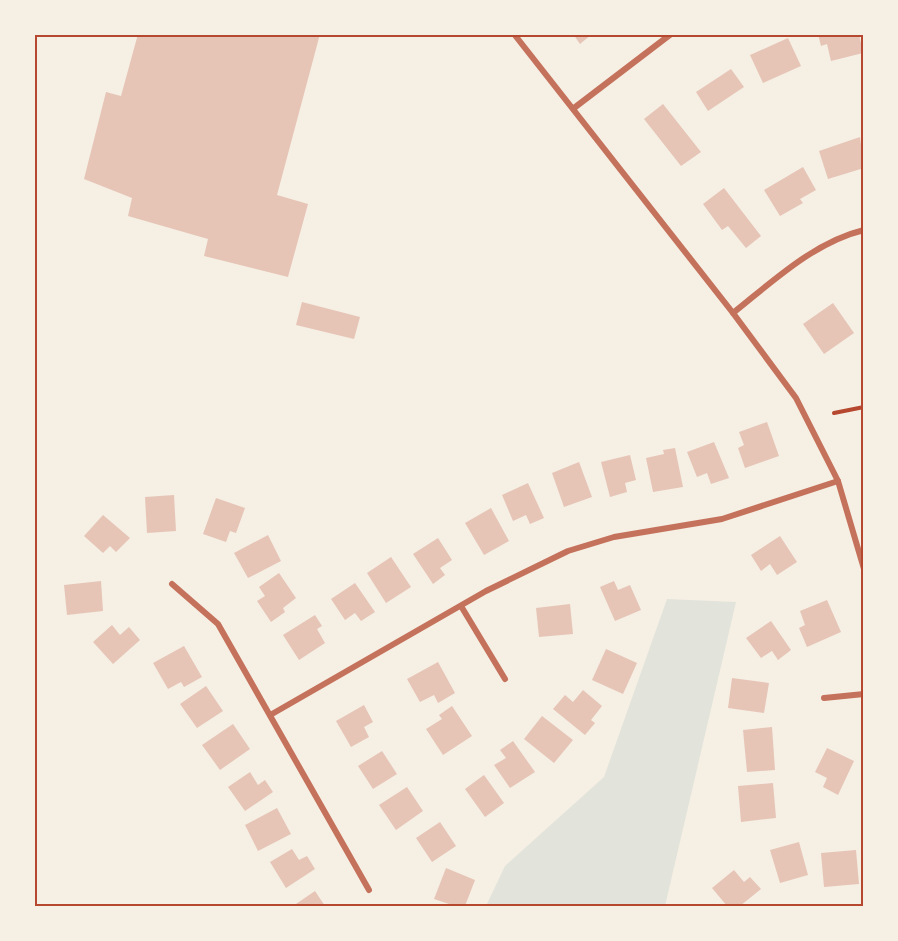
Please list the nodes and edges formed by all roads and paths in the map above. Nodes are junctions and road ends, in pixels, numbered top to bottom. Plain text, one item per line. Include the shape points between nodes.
1 (514, 34) edge
2 (671, 34) edge
3 (574, 108) junction
4 (864, 230) edge
5 (733, 313) junction
6 (864, 407) edge
7 (834, 413) dead end
8 (838, 481) junction
9 (864, 570) edge
10 (172, 584) dead end
11 (461, 606) junction
12 (505, 679) dead end
13 (864, 694) edge
14 (825, 698) dead end
15 (272, 714) junction
16 (369, 890) dead end

1 - 3 street
2 - 3 street
3 - 5 street
4 - 5 street via 840,238 808,257
5 - 8 street via 796,398
6 - 7 path
8 - 9 street
8 - 11 street via 739,514 614,537 567,551
10 - 15 street via 218,624
11 - 12 street
11 - 15 street
13 - 14 street
15 - 16 street

